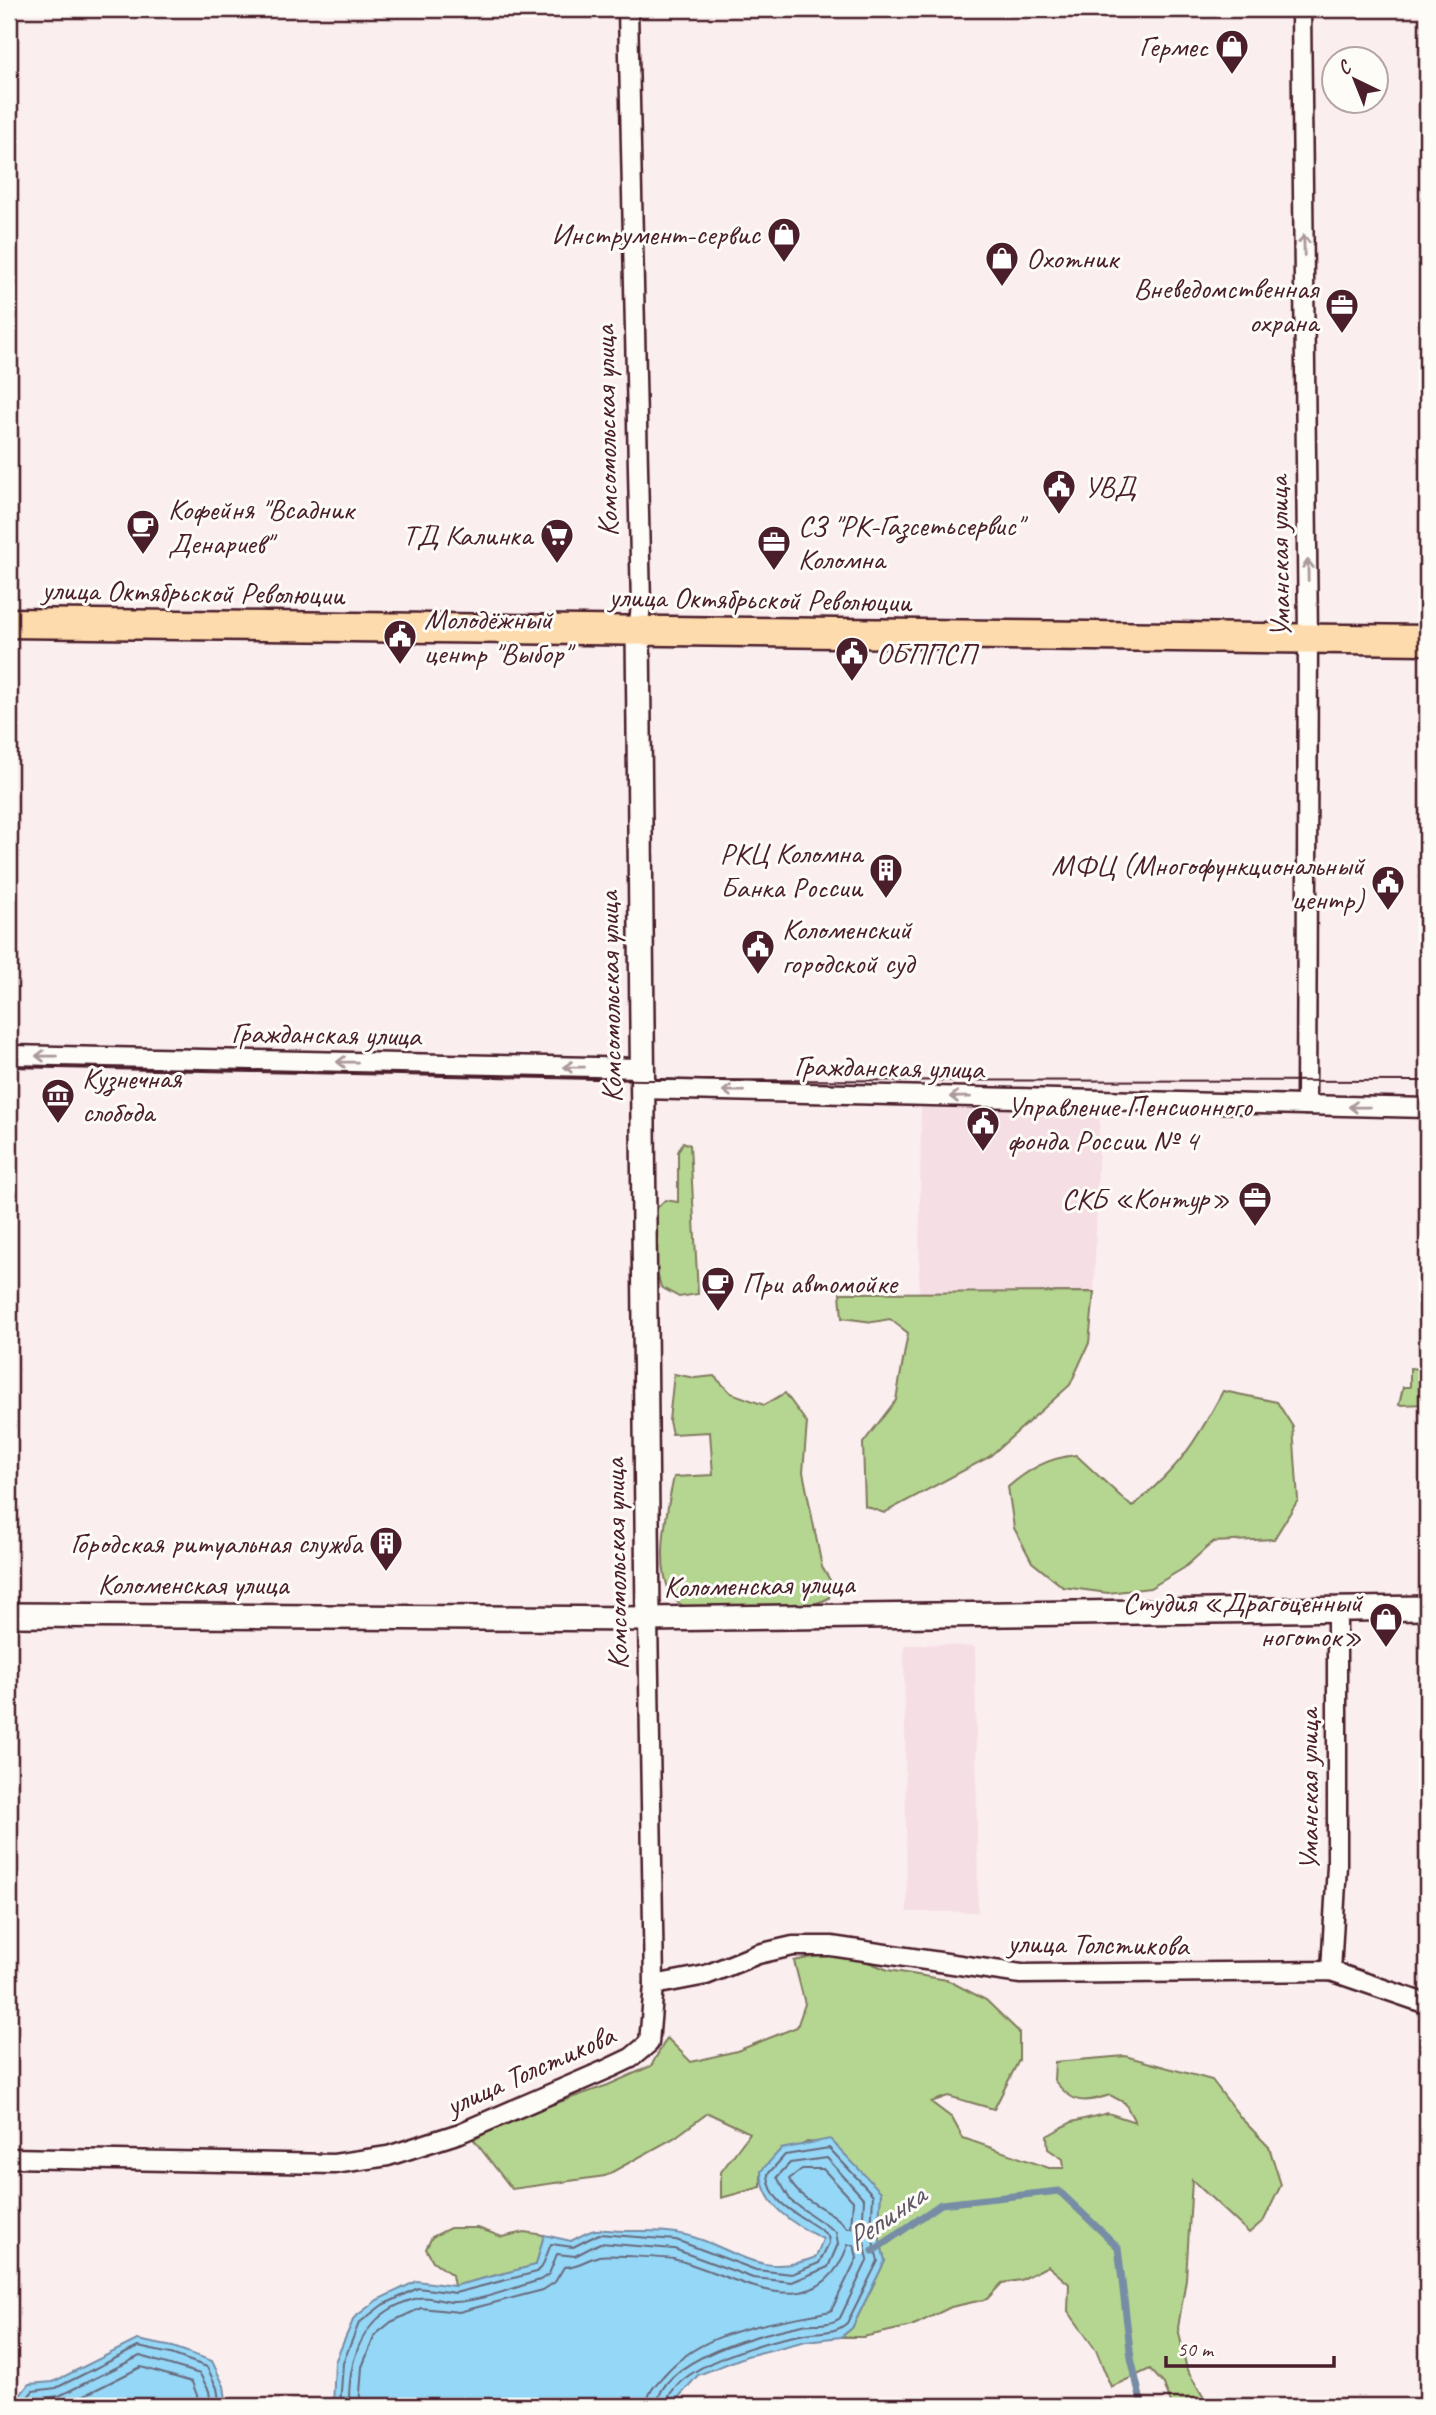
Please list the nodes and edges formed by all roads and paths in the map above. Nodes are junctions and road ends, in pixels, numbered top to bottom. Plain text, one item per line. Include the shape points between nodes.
1 (628, 9) edge
2 (1301, 9) edge
3 (9, 623) edge
4 (638, 630) junction
5 (1308, 638) junction
6 (1427, 640) edge
7 (9, 1055) edge
8 (642, 1078) junction
9 (1306, 1105) junction
10 (1427, 1108) edge
11 (1337, 1608) junction
12 (1427, 1608) edge
13 (9, 1615) edge
14 (648, 1619) junction
15 (1331, 1971) junction
16 (654, 1985) junction
17 (1427, 2004) edge
18 (9, 2158) edge

1 - 4 street, Комсомольская улица
5 -> 2 street, Уманская улица
3 - 4 main road, улица Октябрьской Революции
4 - 5 main road, улица Октябрьской Революции
4 - 8 street, Комсомольская улица
5 - 6 main road, улица Октябрьской Революции
5 - 9 street, Уманская улица
8 -> 7 street, Гражданская улица
9 -> 8 street, Гражданская улица
8 - 14 street, Комсомольская улица
10 -> 9 street, Гражданская улица
11 - 12 street, Коломенская улица
11 - 14 street, Коломенская улица
11 - 15 street, Уманская улица via 1337,1866
13 - 14 street, Коломенская улица
14 - 16 street, Комсомольская улица
15 - 16 street, улица Толстикова via 1021,1974 831,1946 793,1946 706,1975
15 - 17 street, улица Толстикова
16 - 18 street, улица Толстикова via 649,2043 631,2058 460,2133 388,2156 294,2165

